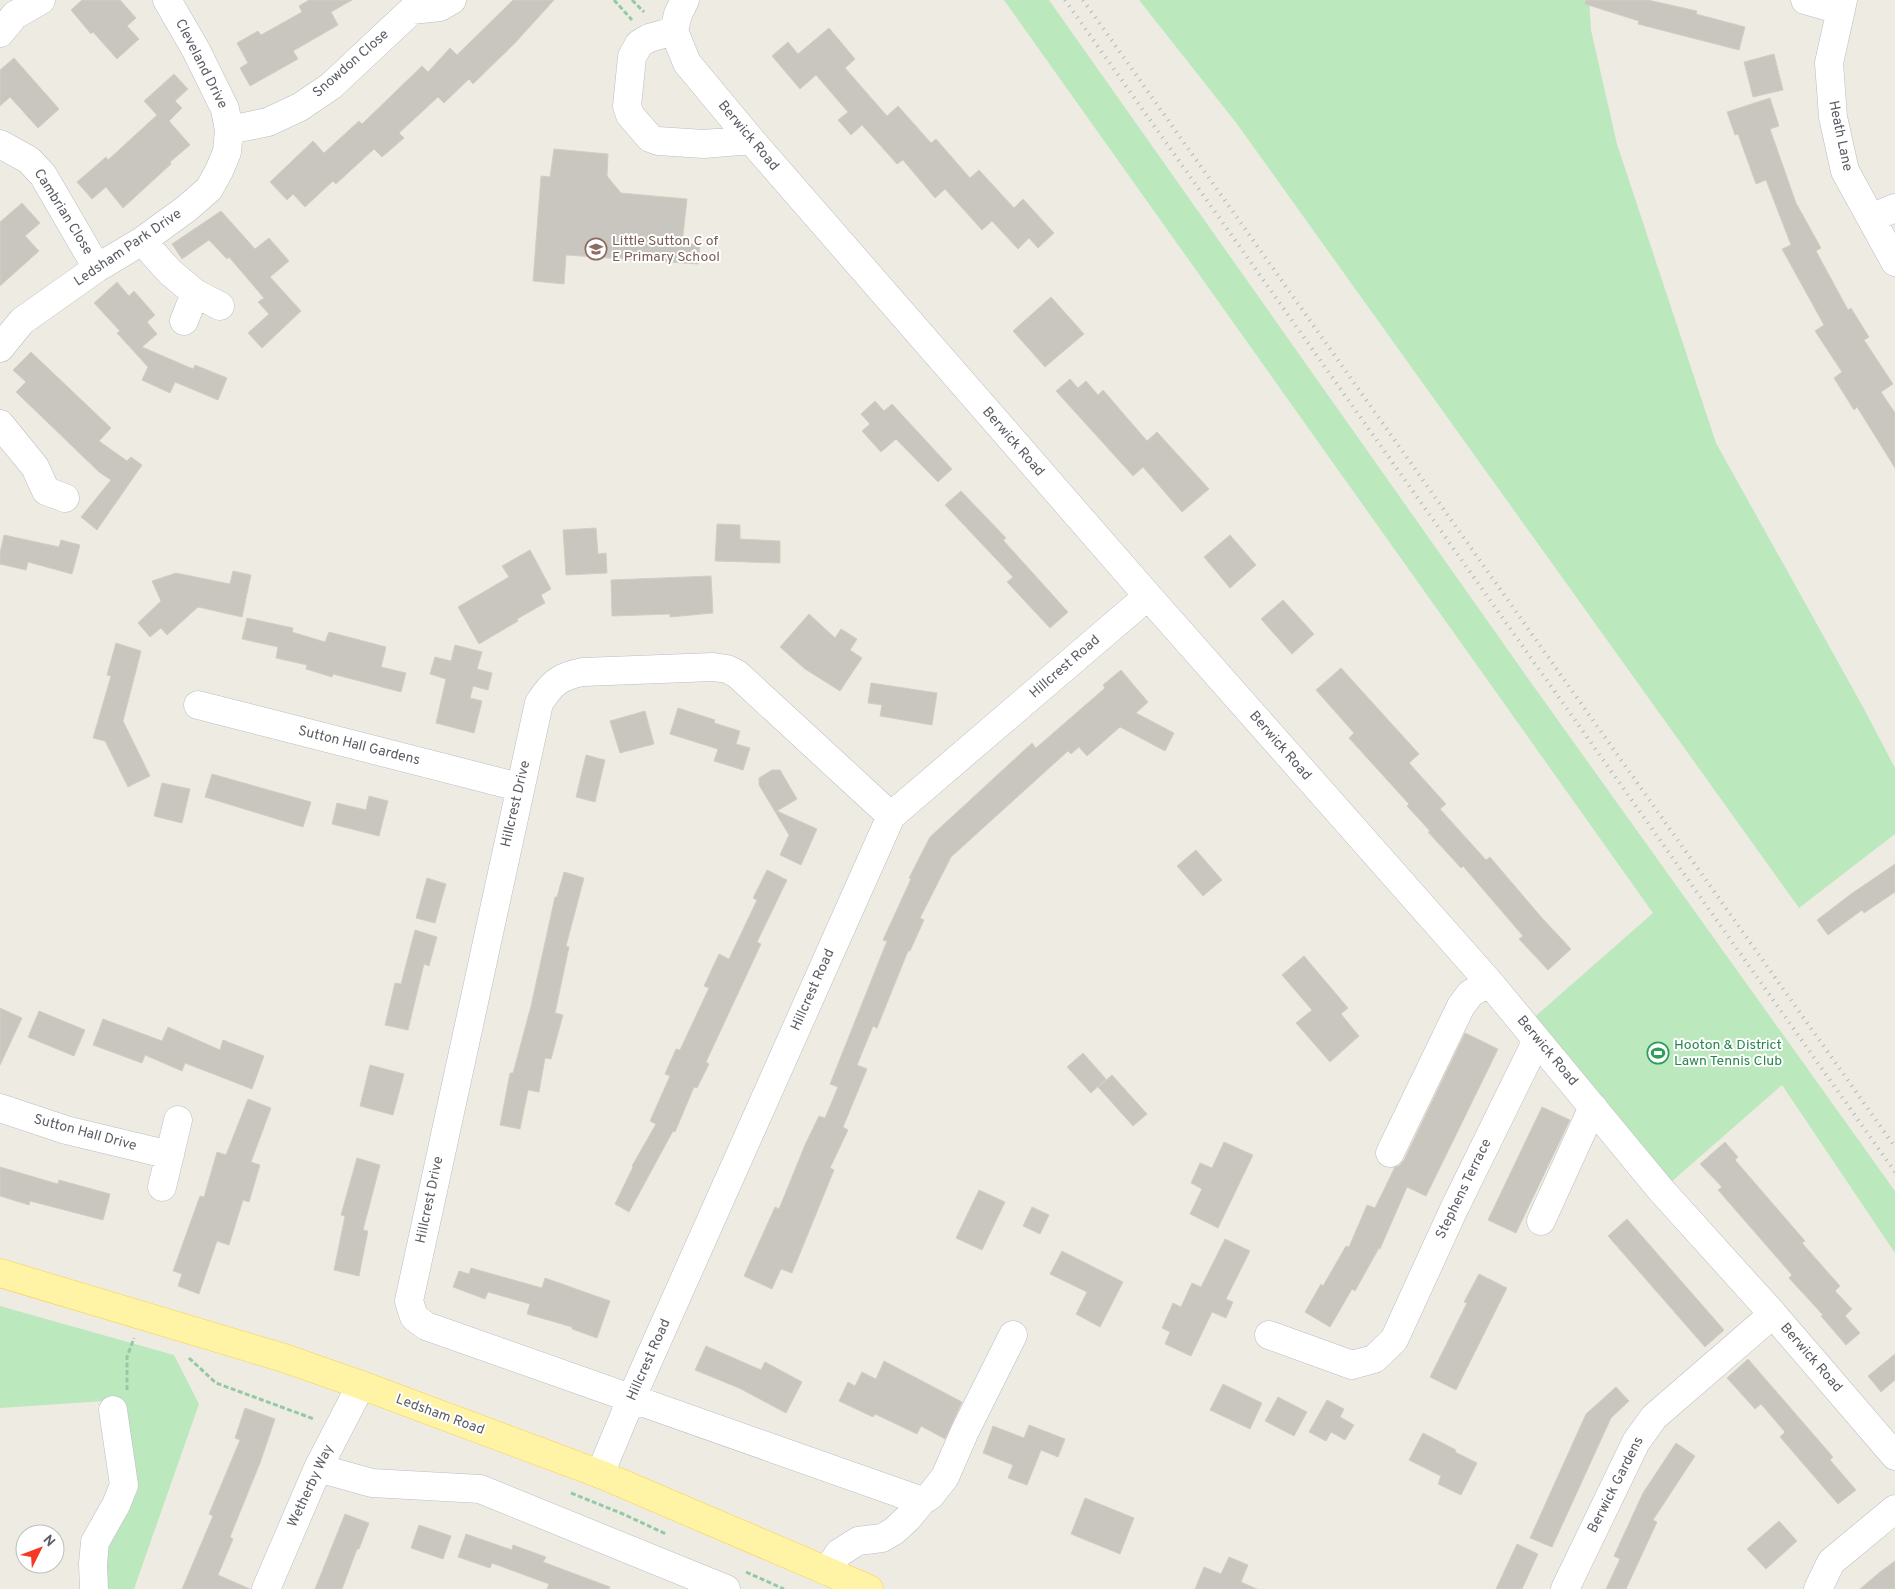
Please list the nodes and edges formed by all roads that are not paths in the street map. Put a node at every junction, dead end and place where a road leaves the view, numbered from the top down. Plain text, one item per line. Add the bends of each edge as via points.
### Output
1 (41, 0) edge
2 (167, 0) edge
3 (685, 0) edge
4 (1805, 0) edge
5 (446, 4) edge
6 (413, 5) edge
7 (1842, 5) edge
8 (5, 19) edge
9 (674, 31) junction
10 (229, 130) junction
11 (751, 140) junction
12 (0, 144) edge
13 (1883, 214) edge
14 (142, 241) junction
15 (1895, 262) edge
16 (97, 268) junction
17 (196, 293) junction
18 (220, 306) dead end
19 (184, 321) dead end
20 (0, 348) edge
21 (0, 424) edge
22 (48, 498) dead end
23 (1148, 596) junction
24 (198, 705) dead end
25 (519, 787) junction
26 (891, 816) junction
27 (1489, 982) junction
28 (1537, 1040) junction
29 (1593, 1107) junction
30 (0, 1108) edge
31 (178, 1120) dead end
32 (1390, 1153) dead end
33 (170, 1154) junction
34 (162, 1187) dead end
35 (1541, 1221) dead end
36 (0, 1273) edge
37 (1773, 1314) junction
38 (1013, 1335) dead end
39 (1269, 1335) dead end
40 (361, 1385) junction
41 (632, 1397) junction
42 (112, 1410) road end
43 (1895, 1456) edge
44 (318, 1468) junction
45 (600, 1474) junction
46 (922, 1501) junction
47 (1895, 1509) edge
48 (827, 1571) junction
49 (732, 1579) edge
50 (94, 1589) edge
51 (266, 1589) edge
52 (869, 1589) edge
53 (1565, 1589) edge
54 (1818, 1589) edge

1 - 8 street
2 - 10 street, Cleveland Drive via 217,90
3 - 9 street
4 - 7 street
5 - 6 street, Snowdon Close
6 - 10 street, Snowdon Close via 331,86 268,122
7 - 13 street, Heath Lane via 1829,63 1833,117 1845,171
9 - 11 street, Berwick Road via 687,63
9 - 11 street via 639,44 632,57 627,106 630,115 650,138 658,141 704,144
10 - 14 street, Ledsham Park Drive via 227,152 209,189
11 - 23 street, Berwick Road
12 - 16 street, Cambrian Close via 29,160 43,175
13 - 15 street, Heath Lane
14 - 16 street, Ledsham Park Drive
14 - 17 street via 170,272
16 - 20 street, Ledsham Park Drive via 22,321
17 - 18 street
17 - 19 street
21 - 22 street via 36,467
23 - 26 street, Hillcrest Road
23 - 27 street, Berwick Road
24 - 25 street, Sutton Hall Gardens
25 - 26 street, Hillcrest Drive via 539,703 556,680 583,672 727,668
25 - 41 street, Hillcrest Drive via 409,1301 414,1317 426,1326
26 - 41 street, Hillcrest Road
27 - 28 street, Berwick Road
27 - 32 street via 1470,994 1462,1006
28 - 29 street, Berwick Road
28 - 39 street, Stephens Terrace via 1394,1340 1374,1359 1352,1365
29 - 35 street
29 - 37 street, Berwick Road via 1661,1190
30 - 33 street, Sutton Hall Drive via 66,1130
31 - 33 street
33 - 34 street
36 - 40 main road, Ledsham Road via 284,1358
37 - 43 street, Berwick Road
37 - 53 street, Berwick Gardens via 1654,1417 1636,1442
38 - 46 street via 945,1477
40 - 44 street, Wetherby Way
40 - 45 main road, Ledsham Road
41 - 45 street, Hillcrest Road
41 - 46 street
42 - 50 street via 124,1484 95,1542
44 - 49 street via 372,1482 480,1489
44 - 51 street, Wetherby Way
45 - 48 main road, Ledsham Road
46 - 48 street via 908,1518 882,1538 858,1541 839,1553
47 - 54 street via 1831,1562
48 - 52 main road, Ledsham Road

